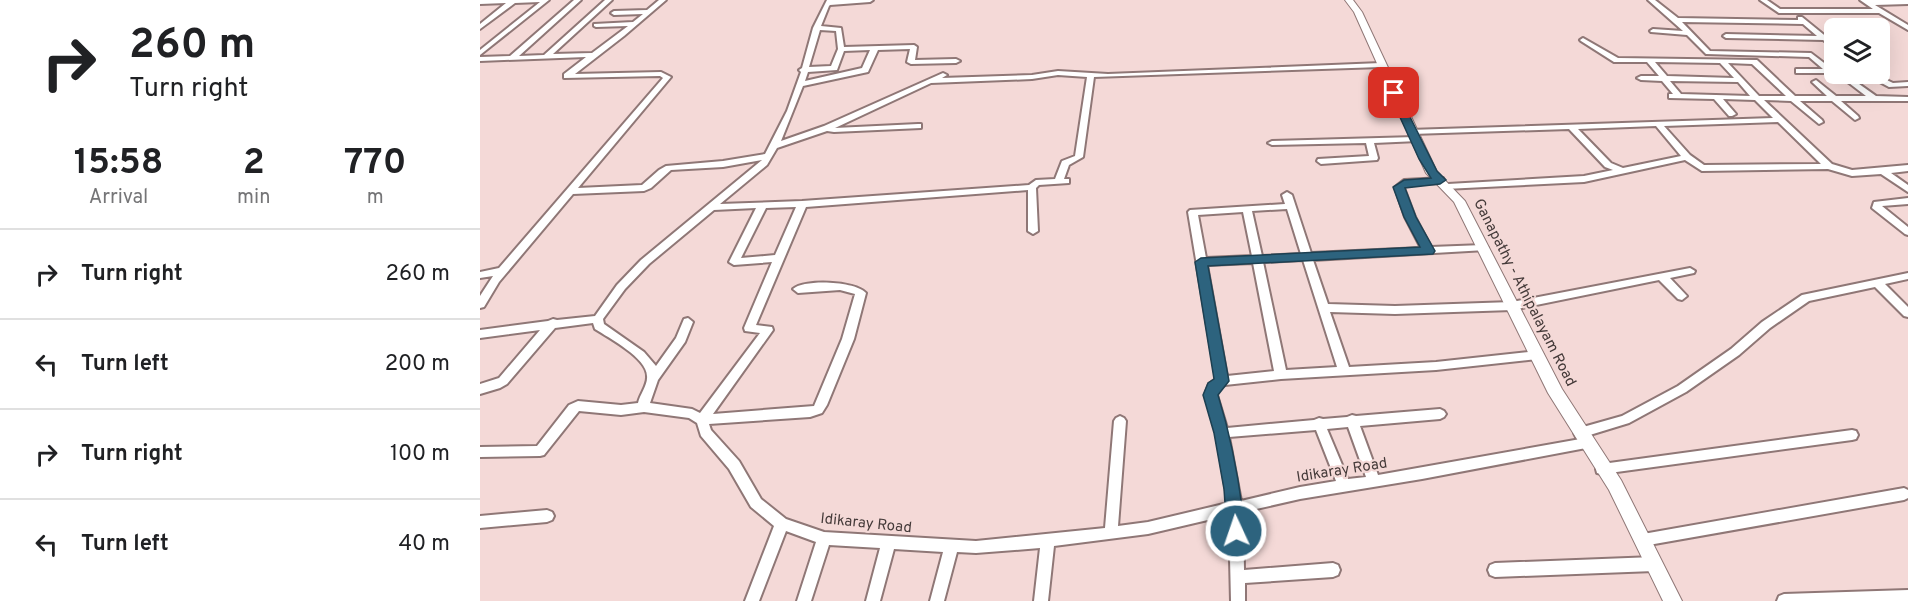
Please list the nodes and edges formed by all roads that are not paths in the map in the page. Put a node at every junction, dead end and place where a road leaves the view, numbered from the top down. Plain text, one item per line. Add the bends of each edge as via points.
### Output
1 (546, 0) edge
2 (578, 0) edge
3 (609, 0) edge
4 (663, 0) edge
5 (870, 0) edge
6 (1349, 0) edge
7 (1651, 0) edge
8 (1763, 0) edge
9 (501, 1) edge
10 (514, 1) edge
11 (1865, 1) edge
12 (480, 2) edge
13 (829, 2) edge
14 (1908, 2) edge
15 (1791, 11) junction
16 (1882, 11) junction
17 (649, 12) junction
18 (614, 13) dead end
19 (1676, 20) junction
20 (1711, 21) junction
21 (1804, 22) junction
22 (635, 24) junction
23 (596, 25) dead end
24 (480, 27) edge
25 (816, 28) junction
26 (1908, 28) edge
27 (1653, 31) dead end
28 (1688, 33) junction
29 (1726, 36) junction
30 (1824, 37) edge
31 (1824, 38) edge
32 (1583, 40) dead end
33 (875, 48) junction
34 (841, 49) junction
35 (480, 53) edge
36 (1744, 53) junction
37 (594, 55) junction
38 (546, 57) junction
39 (512, 58) junction
40 (480, 60) edge
41 (956, 61) dead end
42 (1650, 61) junction
43 (1722, 61) junction
44 (1381, 65) junction
45 (1824, 65) edge
46 (803, 70) junction
47 (1799, 71) dead end
48 (1824, 71) edge
49 (943, 75) dead end
50 (1091, 75) junction
51 (1641, 78) dead end
52 (1665, 78) junction
53 (1740, 80) junction
54 (930, 81) junction
55 (1816, 82) dead end
56 (1856, 84) edge
57 (1908, 84) edge
58 (799, 85) junction
59 (1892, 85) joint
60 (1716, 97) junction
61 (1757, 98) junction
62 (1795, 98) junction
63 (1833, 98) junction
64 (1908, 98) edge
65 (1874, 99) junction
66 (1732, 114) dead end
67 (1855, 118) dead end
68 (1780, 120) junction
69 (1819, 122) dead end
70 (1658, 124) junction
71 (918, 126) dead end
72 (1571, 127) junction
73 (827, 128) junction
74 (1413, 135) junction
75 (1369, 140) junction
76 (1272, 143) dead end
77 (772, 151) junction
78 (1687, 157) junction
79 (1321, 161) dead end
80 (1828, 166) junction
81 (1908, 168) edge
82 (1623, 171) junction
83 (1883, 171) junction
84 (1444, 184) junction
85 (1032, 187) junction
86 (1908, 189) edge
87 (571, 191) junction
88 (1287, 195) dead end
89 (1908, 201) edge
90 (802, 204) junction
91 (762, 206) junction
92 (1291, 206) junction
93 (714, 207) junction
94 (1247, 209) junction
95 (1033, 231) dead end
96 (1908, 232) edge
97 (1483, 248) junction
98 (1428, 251) junction
99 (1307, 257) junction
100 (779, 258) junction
101 (1257, 260) junction
102 (1201, 262) junction
103 (503, 271) junction
104 (1690, 272) dead end
105 (480, 275) edge
106 (1908, 276) edge
107 (1662, 277) junction
108 (1877, 283) junction
109 (798, 289) dead end
110 (1682, 296) dead end
111 (480, 304) edge
112 (1512, 306) junction
113 (1323, 308) junction
114 (1908, 313) edge
115 (598, 319) junction
116 (688, 322) dead end
117 (553, 323) junction
118 (480, 334) edge
119 (1537, 356) junction
120 (1344, 370) junction
121 (1281, 375) junction
122 (654, 377) junction
123 (1222, 381) junction
124 (480, 388) edge
125 (644, 407) junction
126 (1440, 414) dead end
127 (702, 420) junction
128 (1352, 420) junction
129 (1120, 421) dead end
130 (1319, 423) junction
131 (1222, 433) junction
132 (1852, 435) dead end
133 (1583, 438) junction
134 (480, 452) edge
135 (1602, 469) junction
136 (1374, 481) junction
137 (1344, 486) junction
138 (1904, 494) dead end
139 (1236, 508) junction
140 (547, 516) dead end
141 (480, 522) edge
142 (782, 524) junction
143 (1111, 534) junction
144 (825, 538) junction
145 (1643, 540) junction
146 (1048, 541) junction
147 (888, 543) junction
148 (952, 546) junction
149 (1654, 564) junction
150 (1333, 570) dead end
151 (1495, 570) dead end
152 (1237, 578) junction
153 (1908, 597) edge
154 (752, 601) edge
155 (804, 601) edge
156 (873, 601) edge
157 (937, 601) edge
158 (1041, 601) edge
159 (1238, 601) edge
160 (1672, 601) edge
161 (1784, 601) edge

1 - 10 street
1 - 35 street
2 - 39 street
3 - 38 street
4 - 17 street
5 - 13 street
6 - 44 main road, Ganapathy - Athipalayam Road via 1359,12
7 - 19 street
8 - 15 street via 1779,11
9 - 10 street
9 - 12 street
10 - 24 street
11 - 14 street
11 - 16 street
13 - 25 street
15 - 16 street
15 - 21 street
16 - 26 street
17 - 18 street
17 - 22 street
19 - 20 street
19 - 28 street
20 - 21 street
20 - 29 street
21 - 30 street
22 - 23 street
22 - 37 street
25 - 34 street via 839,29
25 - 46 street
27 - 28 street
28 - 36 street via 1708,52
29 - 31 street
29 - 36 street
32 - 42 street via 1617,60
33 - 34 street
33 - 41 street via 914,47 911,62
33 - 58 street via 865,70
34 - 46 street via 834,68
36 - 45 street via 1811,55
37 - 38 street
37 - 87 street via 567,76 667,77
38 - 39 street
39 - 40 street
42 - 43 street
42 - 52 street
43 - 53 street
43 - 62 street via 1754,62
44 - 50 street
44 - 74 main road, Ganapathy - Athipalayam Road
46 - 58 street
47 - 48 street
49 - 54 street
50 - 54 street via 1058,73
50 - 85 street via 1080,157 1066,162 1062,182 1036,183
51 - 52 street
52 - 53 street
52 - 60 street via 1676,96
53 - 61 street
54 - 73 street
55 - 63 street
56 - 65 street
57 - 59 street
58 - 77 street
59 - 64 street
60 - 61 street
60 - 66 street
61 - 62 street
61 - 68 street
62 - 63 street
62 - 69 street
63 - 65 street
63 - 67 street
64 - 65 street
68 - 70 street
68 - 80 street
70 - 72 street
70 - 78 street
71 - 73 street
72 - 74 street
72 - 82 street via 1608,165
73 - 77 street
74 - 75 street
74 - 84 main road, Ganapathy - Athipalayam Road via 1432,173
75 - 76 street
75 - 79 street via 1374,158
77 - 87 street via 723,164 669,168 644,188
77 - 93 street via 764,163
78 - 80 street via 1708,169
78 - 82 street
80 - 83 street via 1852,173
81 - 83 street
82 - 84 street via 1584,179
83 - 86 street
84 - 97 main road, Ganapathy - Athipalayam Road via 1459,201
84 - 98 street via 1404,183 1399,187
85 - 90 street
85 - 95 street
87 - 103 street
88 - 92 street
89 - 96 street via 1877,204 1877,208
90 - 91 street
90 - 100 street
91 - 93 street
91 - 100 street via 734,262
92 - 94 street
92 - 99 street
93 - 115 street via 645,262
94 - 101 street
94 - 102 street via 1193,212
97 - 98 street
97 - 112 main road, Ganapathy - Athipalayam Road
98 - 99 street
99 - 101 street
99 - 113 street
100 - 127 street via 750,328 768,330
101 - 102 street
101 - 121 street
102 - 123 street
103 - 105 street
103 - 111 street
104 - 107 street
106 - 108 street, Idikaray Road
107 - 110 street
107 - 112 street
108 - 114 street
108 - 133 street, Idikaray Road via 1806,298 1682,389
109 - 127 street via 845,287 861,293 848,339 818,410
112 - 113 street
112 - 119 main road, Ganapathy - Athipalayam Road
113 - 120 street
115 - 117 street
115 - 122 street via 599,326 649,362
116 - 122 street
117 - 118 street
117 - 124 street via 503,381
119 - 120 street
119 - 133 main road, Ganapathy - Athipalayam Road
120 - 121 street
121 - 123 street
122 - 125 street
123 - 131 street via 1211,395
125 - 127 street via 692,414
125 - 134 street via 621,410 578,406 540,452
126 - 128 street
127 - 142 street, Idikaray Road via 705,432 734,465 756,503
128 - 130 street
128 - 136 street
129 - 143 street
130 - 131 street
130 - 137 street
131 - 139 street
132 - 135 street
133 - 135 main road, Ganapathy - Athipalayam Road
133 - 136 street, Idikaray Road
135 - 145 main road, Ganapathy - Athipalayam Road via 1615,485
136 - 137 street, Idikaray Road
137 - 139 street, Idikaray Road
138 - 145 street
139 - 143 street, Idikaray Road
139 - 152 street
140 - 141 street
142 - 144 street, Idikaray Road
142 - 154 street
143 - 146 street, Idikaray Road
144 - 147 street, Idikaray Road
144 - 155 street
145 - 149 main road, Ganapathy - Athipalayam Road
146 - 148 street, Idikaray Road
146 - 158 street
147 - 148 street, Idikaray Road
147 - 156 street
148 - 157 street
149 - 151 street
149 - 160 main road, Ganapathy - Athipalayam Road
150 - 152 street
152 - 159 street
153 - 161 street

